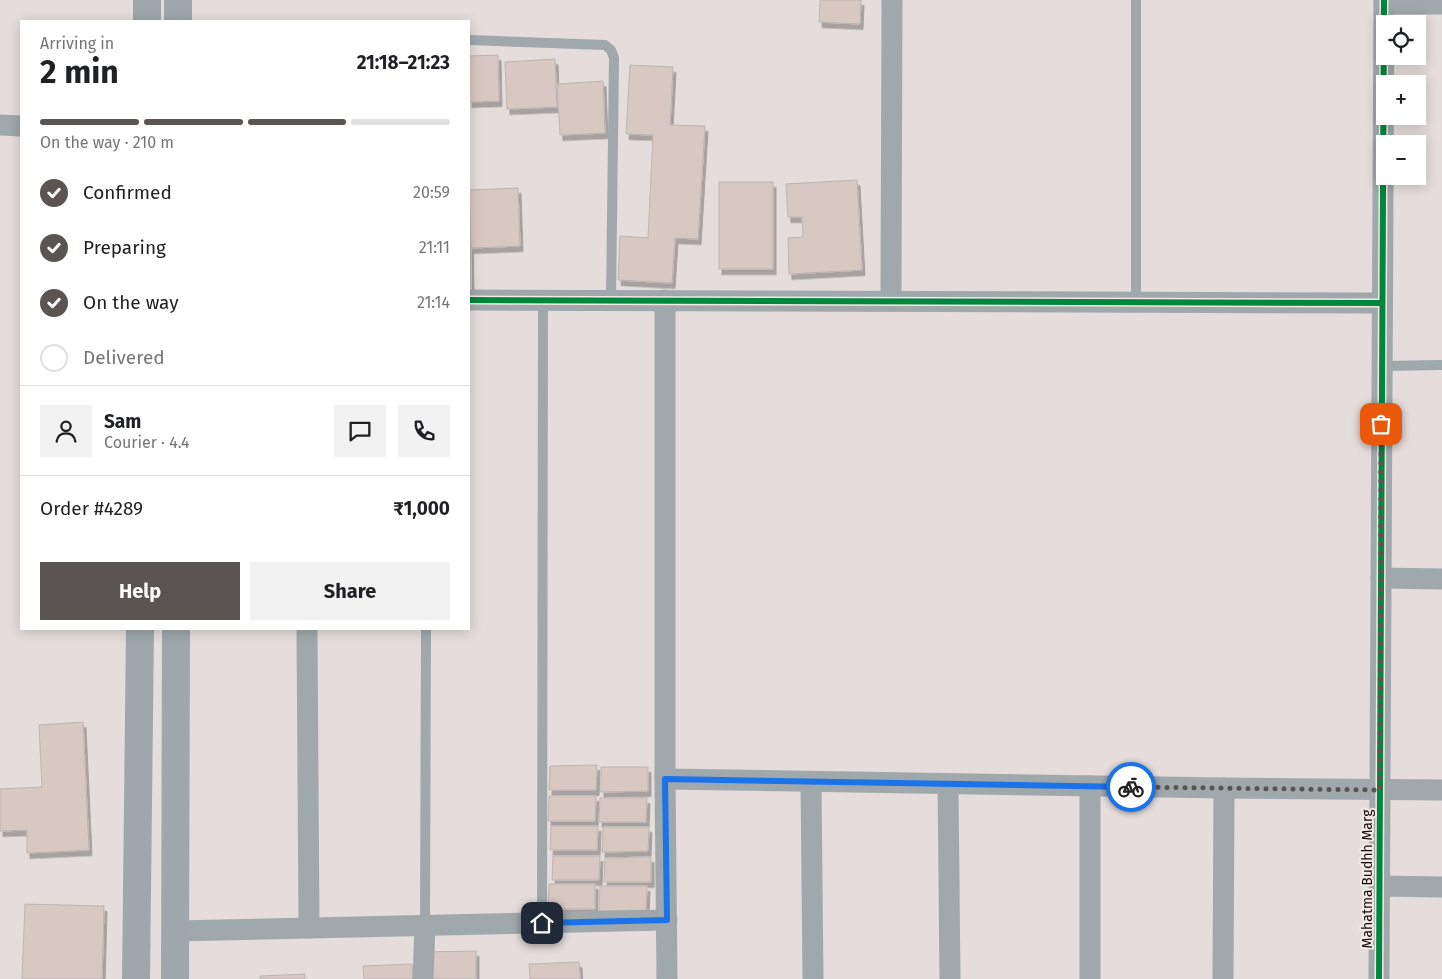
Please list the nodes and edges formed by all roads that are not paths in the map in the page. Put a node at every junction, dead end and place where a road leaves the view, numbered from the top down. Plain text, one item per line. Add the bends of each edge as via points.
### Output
1 (147, 0) edge
2 (178, 0) edge
3 (892, 0) edge
4 (1136, 0) edge
5 (1384, 2) edge
6 (1442, 4) edge
7 (147, 20) edge
8 (178, 20) edge
9 (470, 40) edge
10 (0, 126) edge
11 (20, 126) edge
12 (470, 300) edge
13 (542, 300) junction
14 (611, 300) junction
15 (665, 300) junction
16 (891, 301) junction
17 (1136, 302) junction
18 (1382, 303) junction
19 (1382, 366) junction
20 (1442, 366) edge
21 (1381, 578) junction
22 (1442, 579) edge
23 (140, 630) edge
24 (176, 630) edge
25 (307, 630) edge
26 (426, 630) edge
27 (665, 779) junction
28 (811, 782) junction
29 (948, 784) junction
30 (1090, 786) junction
31 (1224, 788) junction
32 (1380, 790) junction
33 (1442, 790) edge
34 (1379, 886) junction
35 (1442, 887) edge
36 (667, 920) junction
37 (542, 923) junction
38 (425, 926) junction
39 (309, 928) junction
40 (175, 931) junction
41 (136, 979) edge
42 (175, 979) edge
43 (423, 979) edge
44 (667, 979) edge
45 (813, 979) edge
46 (950, 979) edge
47 (1090, 979) edge
48 (1223, 979) edge
49 (1379, 979) edge

1 - 7 street
2 - 8 street
3 - 16 street
4 - 17 lane
5 - 6 street
5 - 18 street, Mahatma Budhh Marg
9 - 14 lane via 605,45 611,50 614,58
10 - 11 street
12 - 13 street
13 - 14 street
13 - 37 lane
14 - 15 street
15 - 16 street
15 - 27 street
16 - 17 street
17 - 18 street
18 - 19 street, Mahatma Budhh Marg
19 - 20 lane
19 - 21 street, Mahatma Budhh Marg
21 - 22 street
21 - 32 street, Mahatma Budhh Marg
23 - 41 street
24 - 40 street
25 - 39 street
26 - 38 lane
27 - 28 street
27 - 36 street
28 - 29 street
28 - 45 street
29 - 30 street
29 - 46 street
30 - 31 street
30 - 47 street
31 - 32 street
31 - 48 street
32 - 33 street
32 - 34 street, Mahatma Budhh Marg
34 - 35 street
34 - 49 street, Mahatma Budhh Marg
36 - 37 street
36 - 44 street
37 - 38 street
38 - 39 street
38 - 43 street
39 - 40 street
40 - 42 street

